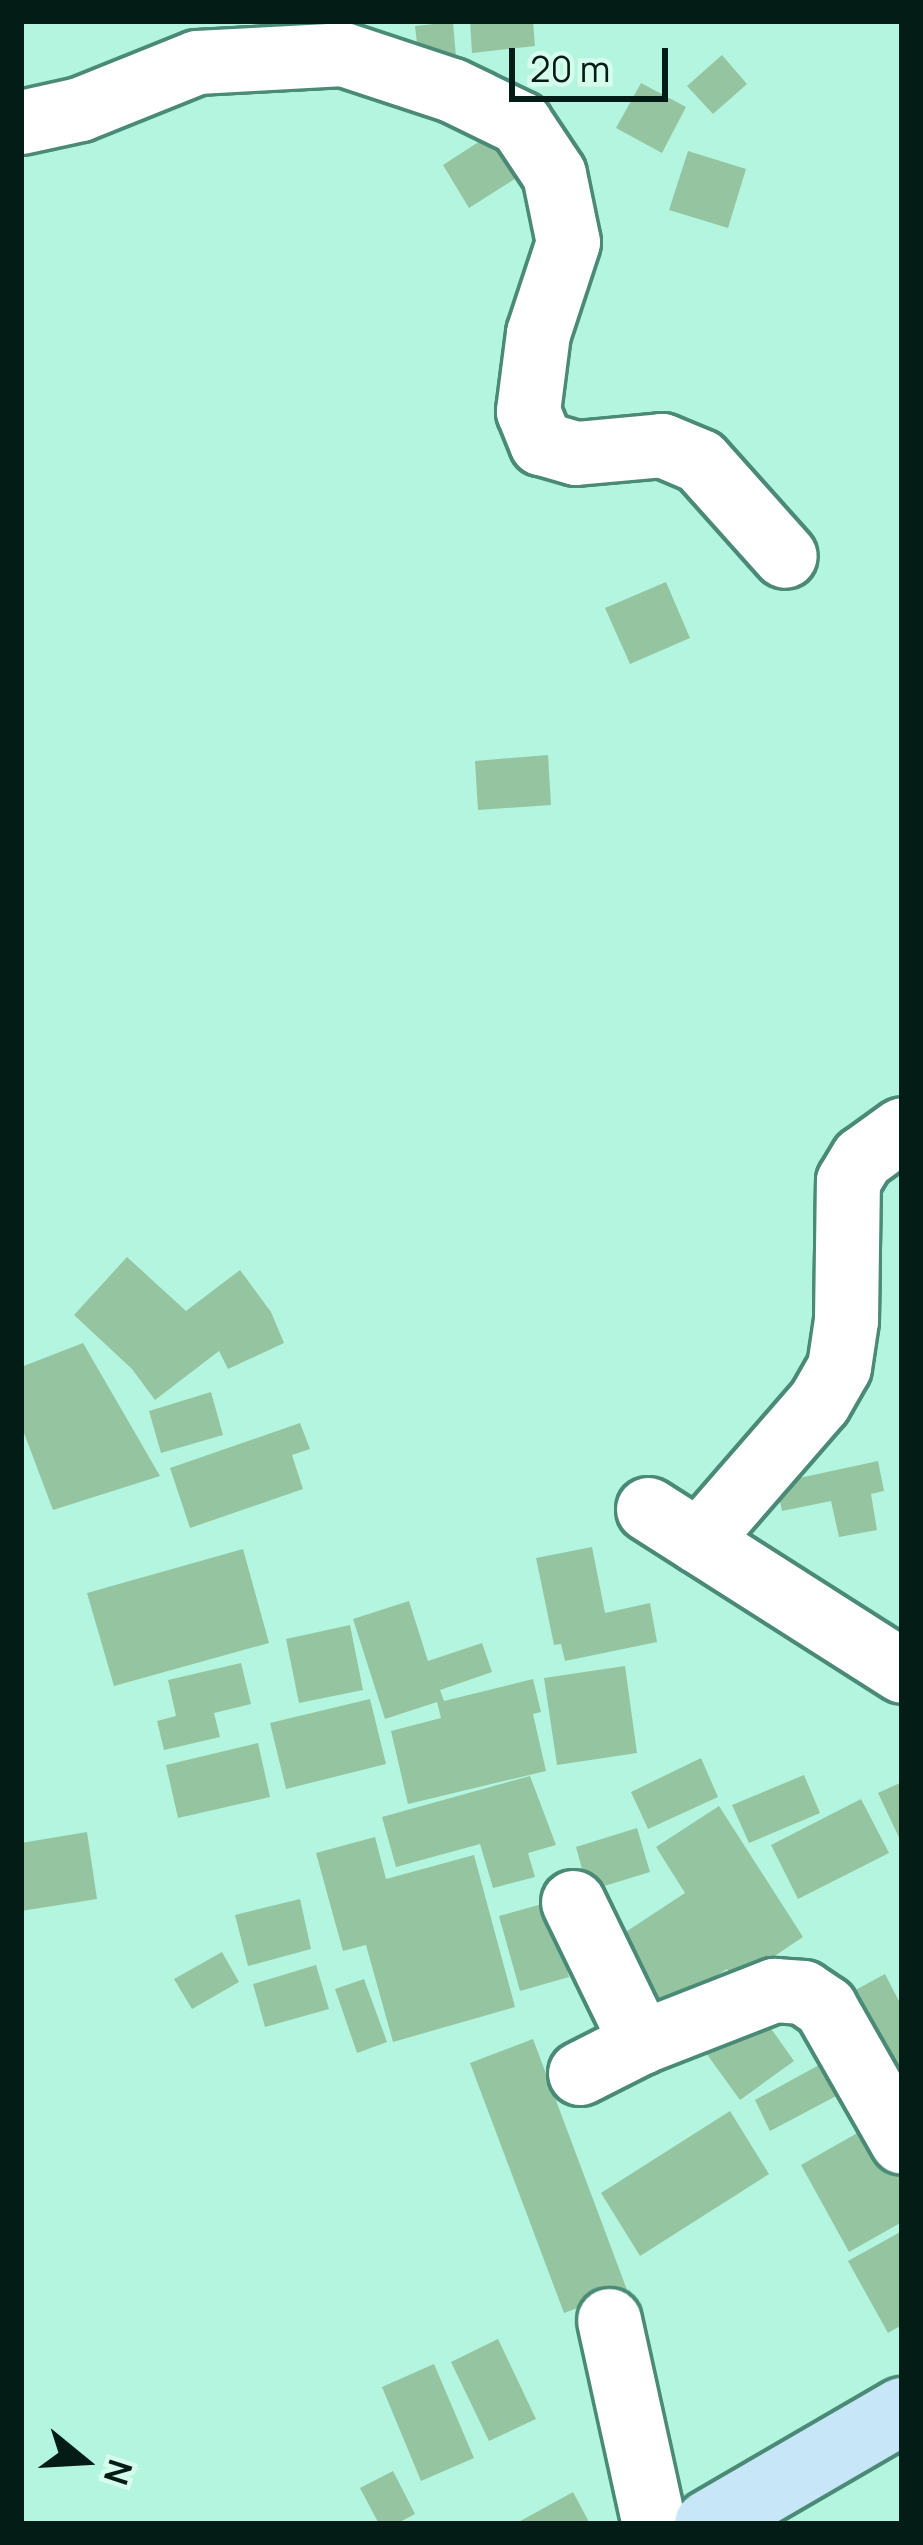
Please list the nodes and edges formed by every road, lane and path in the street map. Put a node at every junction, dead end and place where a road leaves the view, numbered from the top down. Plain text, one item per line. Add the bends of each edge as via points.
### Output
1 (21, 122) edge
2 (784, 556) dead end
3 (902, 1129) edge
4 (902, 1671) edge
5 (573, 1902) dead end
6 (641, 2042) junction
7 (580, 2073) dead end
8 (902, 2142) edge
9 (609, 2320) dead end
10 (902, 2411) edge
11 (655, 2524) edge
12 (708, 2524) edge

1 - 2 street via 80,109 197,62 343,54 452,90 520,123 554,174 568,242 538,333 528,411 541,443 576,452 662,445 700,461
3 - 4 street via 862,1158 848,1181 846,1320 838,1367 819,1402 673,1525
5 - 6 street
6 - 7 street
6 - 8 street via 774,1990 802,1992 825,2007
9 - 11 street
10 - 12 main road

